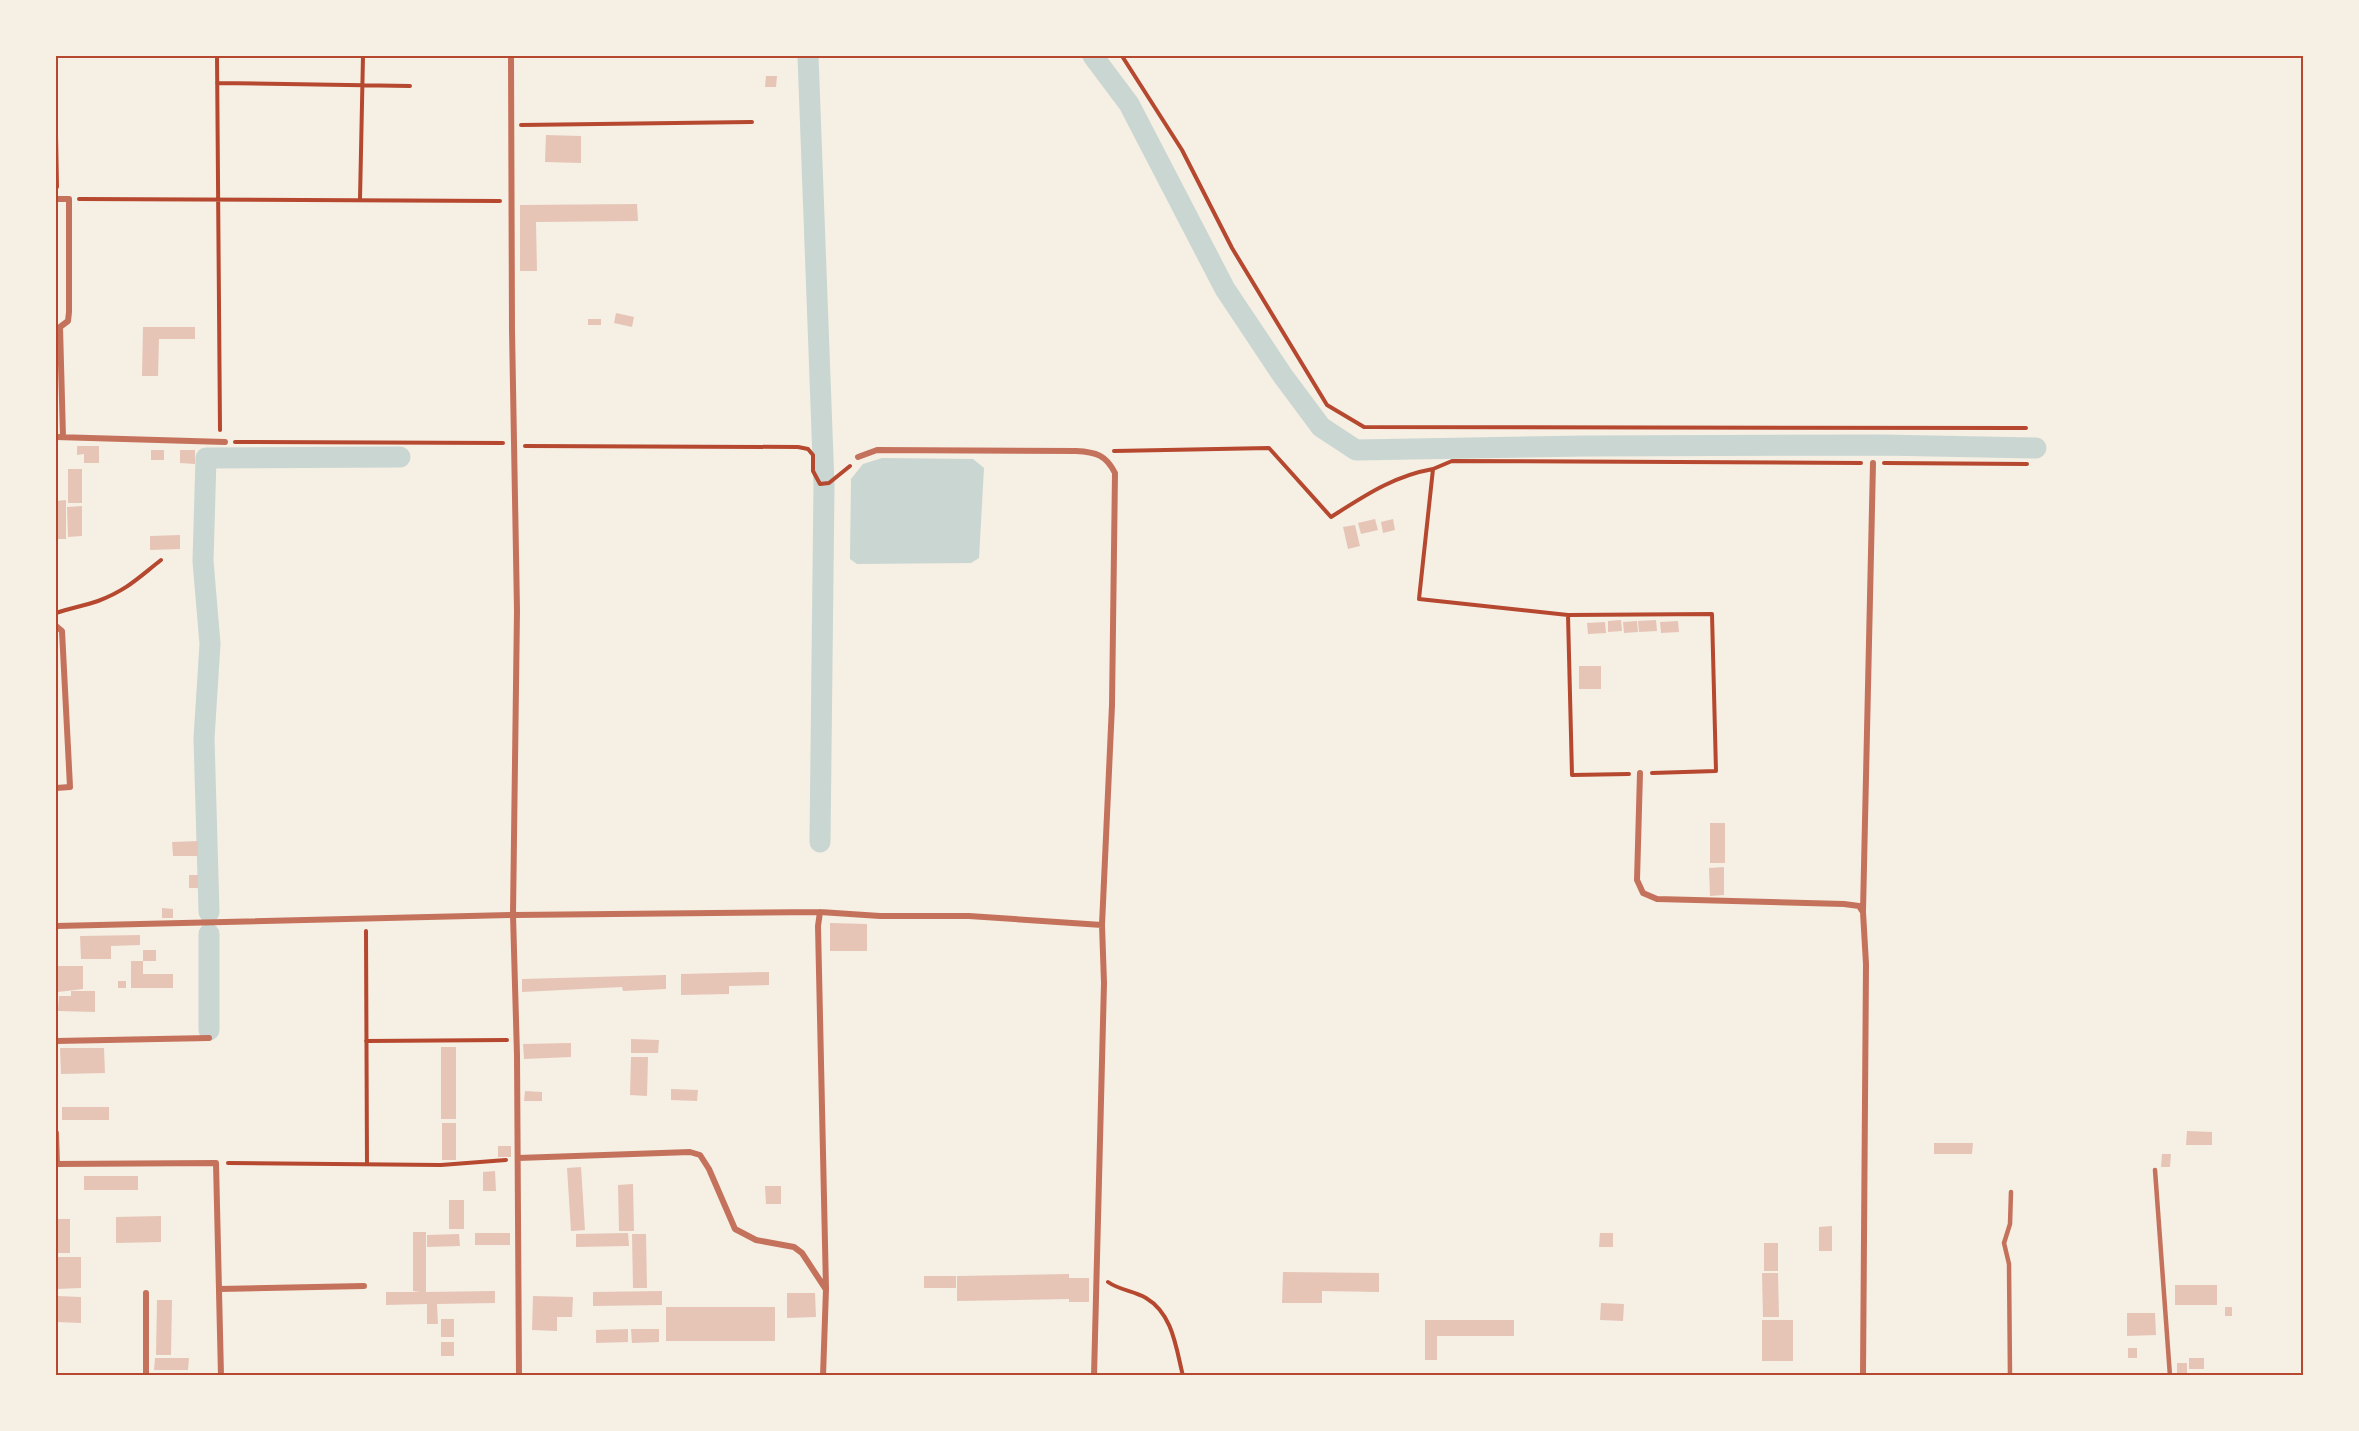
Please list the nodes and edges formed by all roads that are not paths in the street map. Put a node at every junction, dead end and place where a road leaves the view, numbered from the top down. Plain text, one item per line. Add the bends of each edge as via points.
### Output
1 (511, 56) edge
2 (56, 200) edge
3 (59, 437) edge
4 (222, 442) road end
5 (858, 457) road end
6 (1873, 463) road end
7 (56, 626) edge
8 (1640, 773) road end
9 (56, 788) edge
10 (820, 912) junction
11 (1863, 912) junction
12 (513, 915) junction
13 (1102, 925) junction
14 (56, 926) edge
15 (209, 1038) dead end
16 (56, 1041) edge
17 (56, 1133) edge
18 (518, 1158) junction
19 (56, 1164) edge
20 (2156, 1170) dead end
21 (2011, 1192) dead end
22 (364, 1286) dead end
23 (219, 1289) junction
24 (826, 1289) junction
25 (146, 1293) dead end
26 (146, 1376) edge
27 (221, 1376) edge
28 (519, 1376) edge
29 (823, 1376) edge
30 (1094, 1376) edge
31 (1863, 1376) edge
32 (2010, 1376) edge
33 (2170, 1376) edge

1 - 12 street via 517,610
2 - 3 street via 69,200 69,312 68,321 60,327
3 - 4 street
5 - 13 street via 877,450 1096,452 1113,468 1116,488 1108,826
6 - 11 street
7 - 9 street via 62,631 70,787
8 - 11 street via 1637,880 1643,893 1657,899 1844,904 1859,906
10 - 12 street
10 - 13 street
10 - 24 street
11 - 31 street
12 - 14 street
12 - 18 street
13 - 30 street via 1104,983
15 - 16 street
17 - 19 street
18 - 24 street via 690,1152 700,1155 735,1229 756,1240 794,1247
18 - 28 street
19 - 23 street via 216,1163
20 - 33 lane
21 - 32 lane via 2010,1224 2004,1243 2009,1264
22 - 23 street
23 - 27 street
24 - 29 street
25 - 26 street

